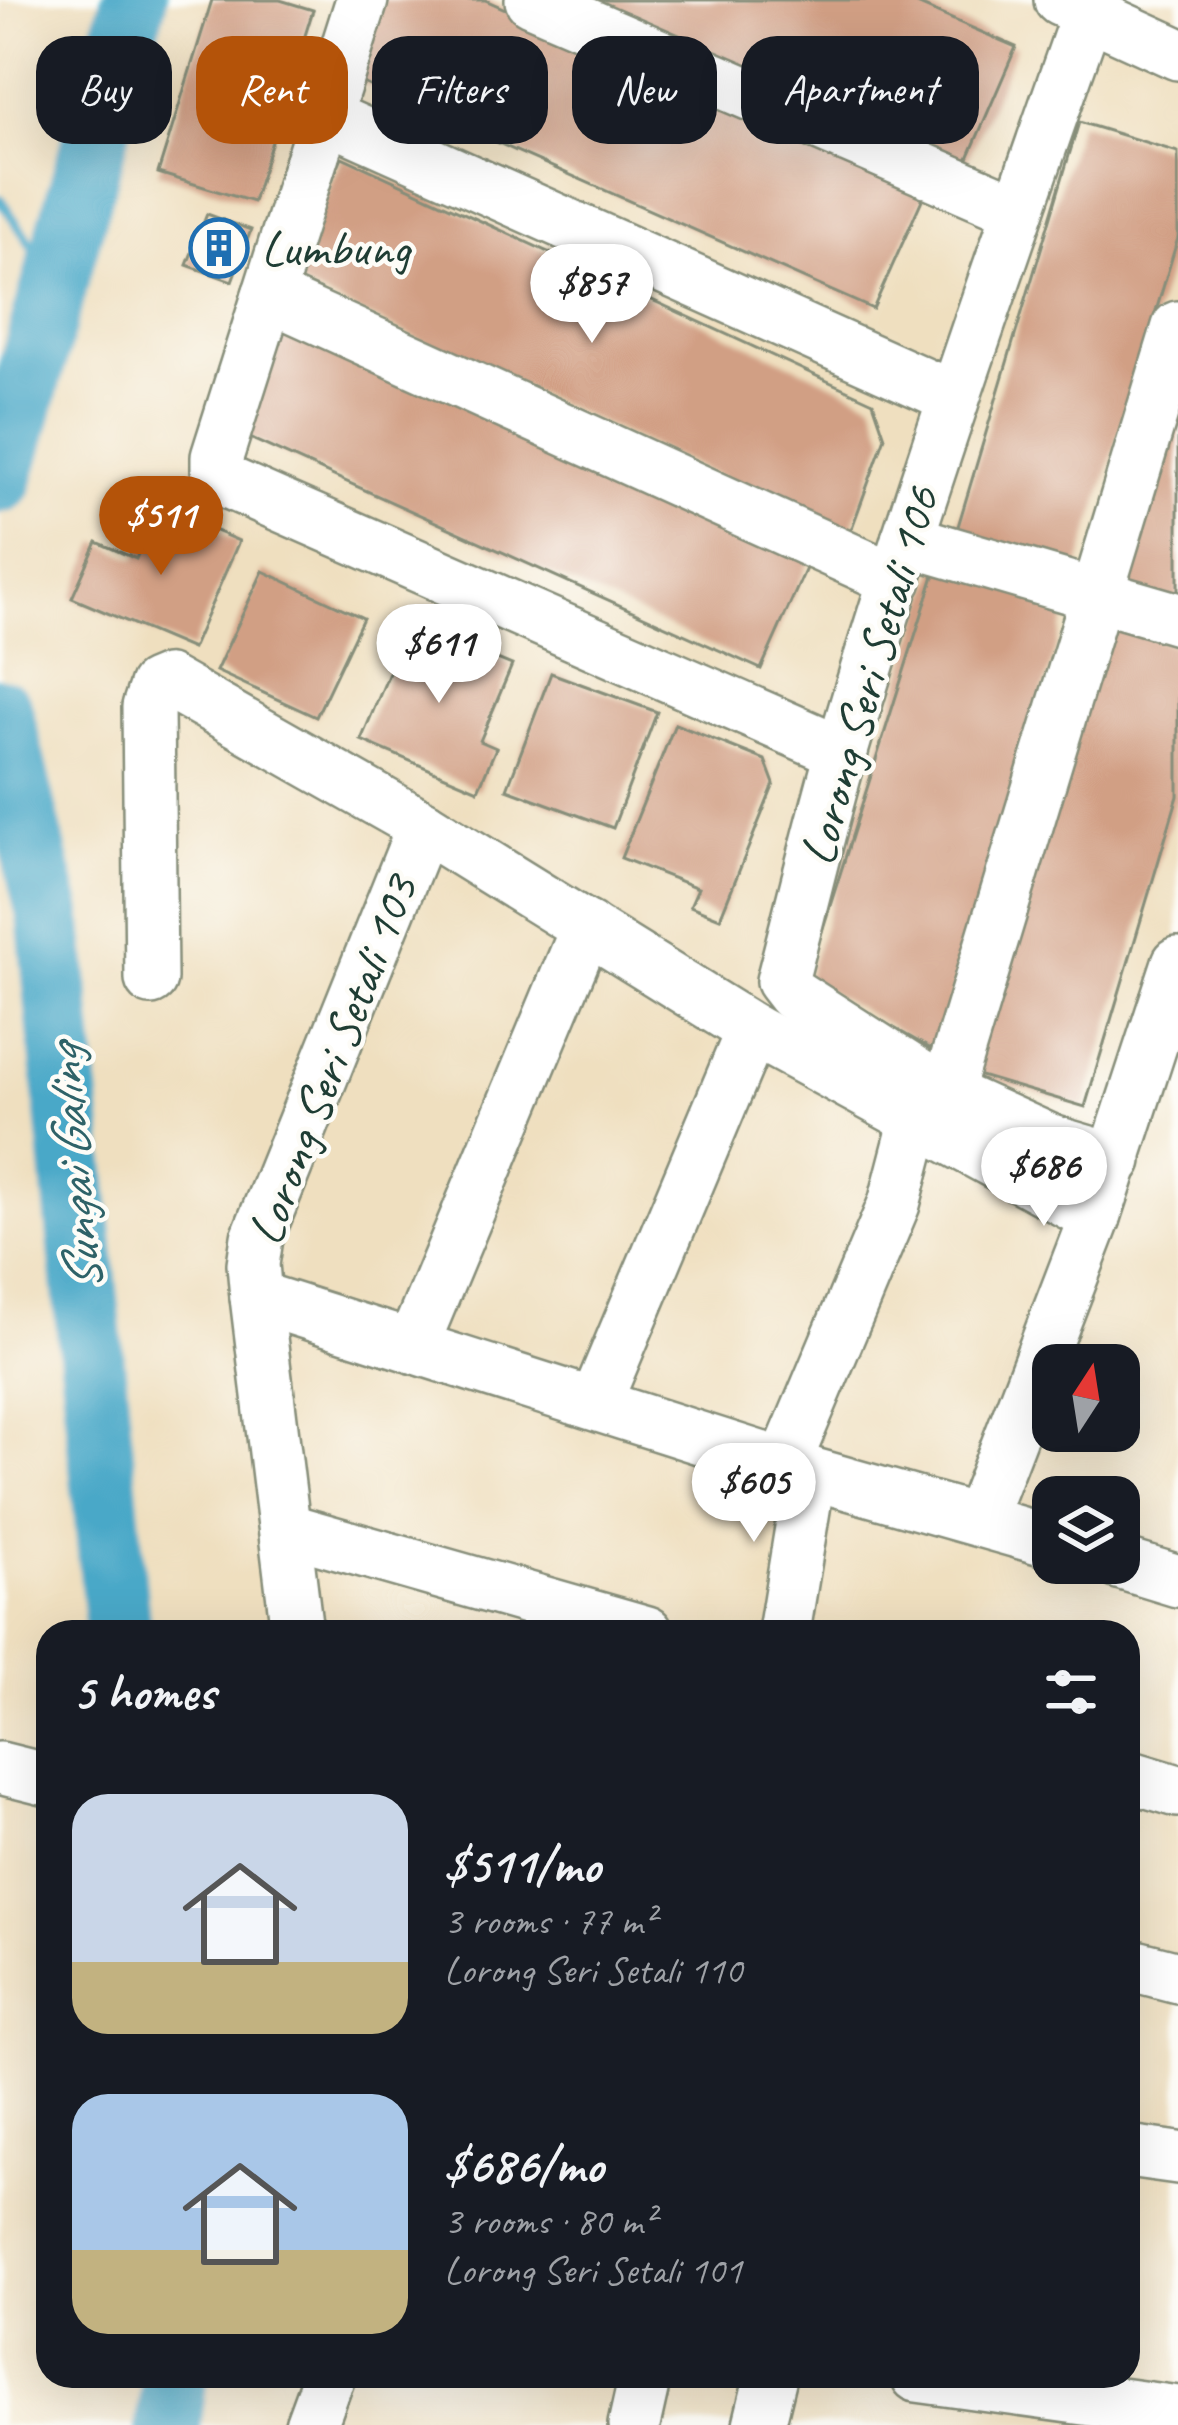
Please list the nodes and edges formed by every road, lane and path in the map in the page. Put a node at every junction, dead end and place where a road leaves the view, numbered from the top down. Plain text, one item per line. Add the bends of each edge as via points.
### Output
1 (362, 0) edge
2 (531, 0) edge
3 (1074, 6) edge
4 (1160, 30) edge
5 (348, 44) edge
6 (348, 126) edge
7 (316, 144) edge
8 (1018, 210) junction
9 (268, 296) junction
10 (1178, 327) edge
11 (953, 397) junction
12 (902, 560) junction
13 (1095, 595) junction
14 (1178, 619) edge
15 (842, 752) junction
16 (423, 826) junction
17 (587, 927) junction
18 (1178, 963) edge
19 (151, 979) dead end
20 (752, 1030) junction
21 (931, 1106) junction
22 (1116, 1160) junction
23 (1095, 1217) junction
24 (256, 1297) junction
25 (412, 1348) junction
26 (595, 1403) junction
27 (797, 1468) junction
28 (980, 1520) junction
29 (286, 1529) junction
30 (1032, 1536) edge
31 (1140, 1569) edge
32 (1178, 1581) edge
33 (296, 1620) edge
34 (605, 1620) edge
35 (785, 1620) edge
36 (1140, 1780) edge
37 (1178, 1791) edge
38 (1140, 1967) edge
39 (1178, 1977) edge
40 (1140, 2153) edge
41 (1178, 2158) edge
42 (642, 2388) edge
43 (768, 2388) edge
44 (951, 2388) edge
45 (1006, 2407) edge
46 (1178, 2413) edge
47 (634, 2425) edge
48 (759, 2425) edge

1 - 5 street
2 - 8 street
3 - 4 street
3 - 8 street, Lorong Seri Setali 106
6 - 11 street
7 - 9 street
8 - 11 street, Lorong Seri Setali 106
9 - 12 street
9 - 15 street via 217,457 227,482
10 - 13 street
11 - 12 street, Lorong Seri Setali 106
12 - 13 street
12 - 15 street, Lorong Seri Setali 106
13 - 14 street
13 - 21 street
15 - 21 street, Lorong Seri Setali 106 via 782,981
16 - 17 street
16 - 19 street via 167,680 155,686 148,707
16 - 24 street, Lorong Seri Setali 103 via 264,1211 253,1264
17 - 20 street
17 - 25 street
18 - 22 street
20 - 21 street
20 - 26 street
21 - 22 street, Lorong Seri Setali 106
21 - 23 street
21 - 27 street
22 - 23 street
23 - 28 street
24 - 25 street
24 - 29 street, Lorong Seri Setali 103
25 - 26 street
26 - 27 street
27 - 28 street
27 - 35 street
28 - 30 street
29 - 33 street, Lorong Seri Setali 103
29 - 34 street
31 - 32 street
36 - 37 street
38 - 39 street
40 - 41 street
42 - 47 street
43 - 48 street
44 - 45 street
45 - 46 street

